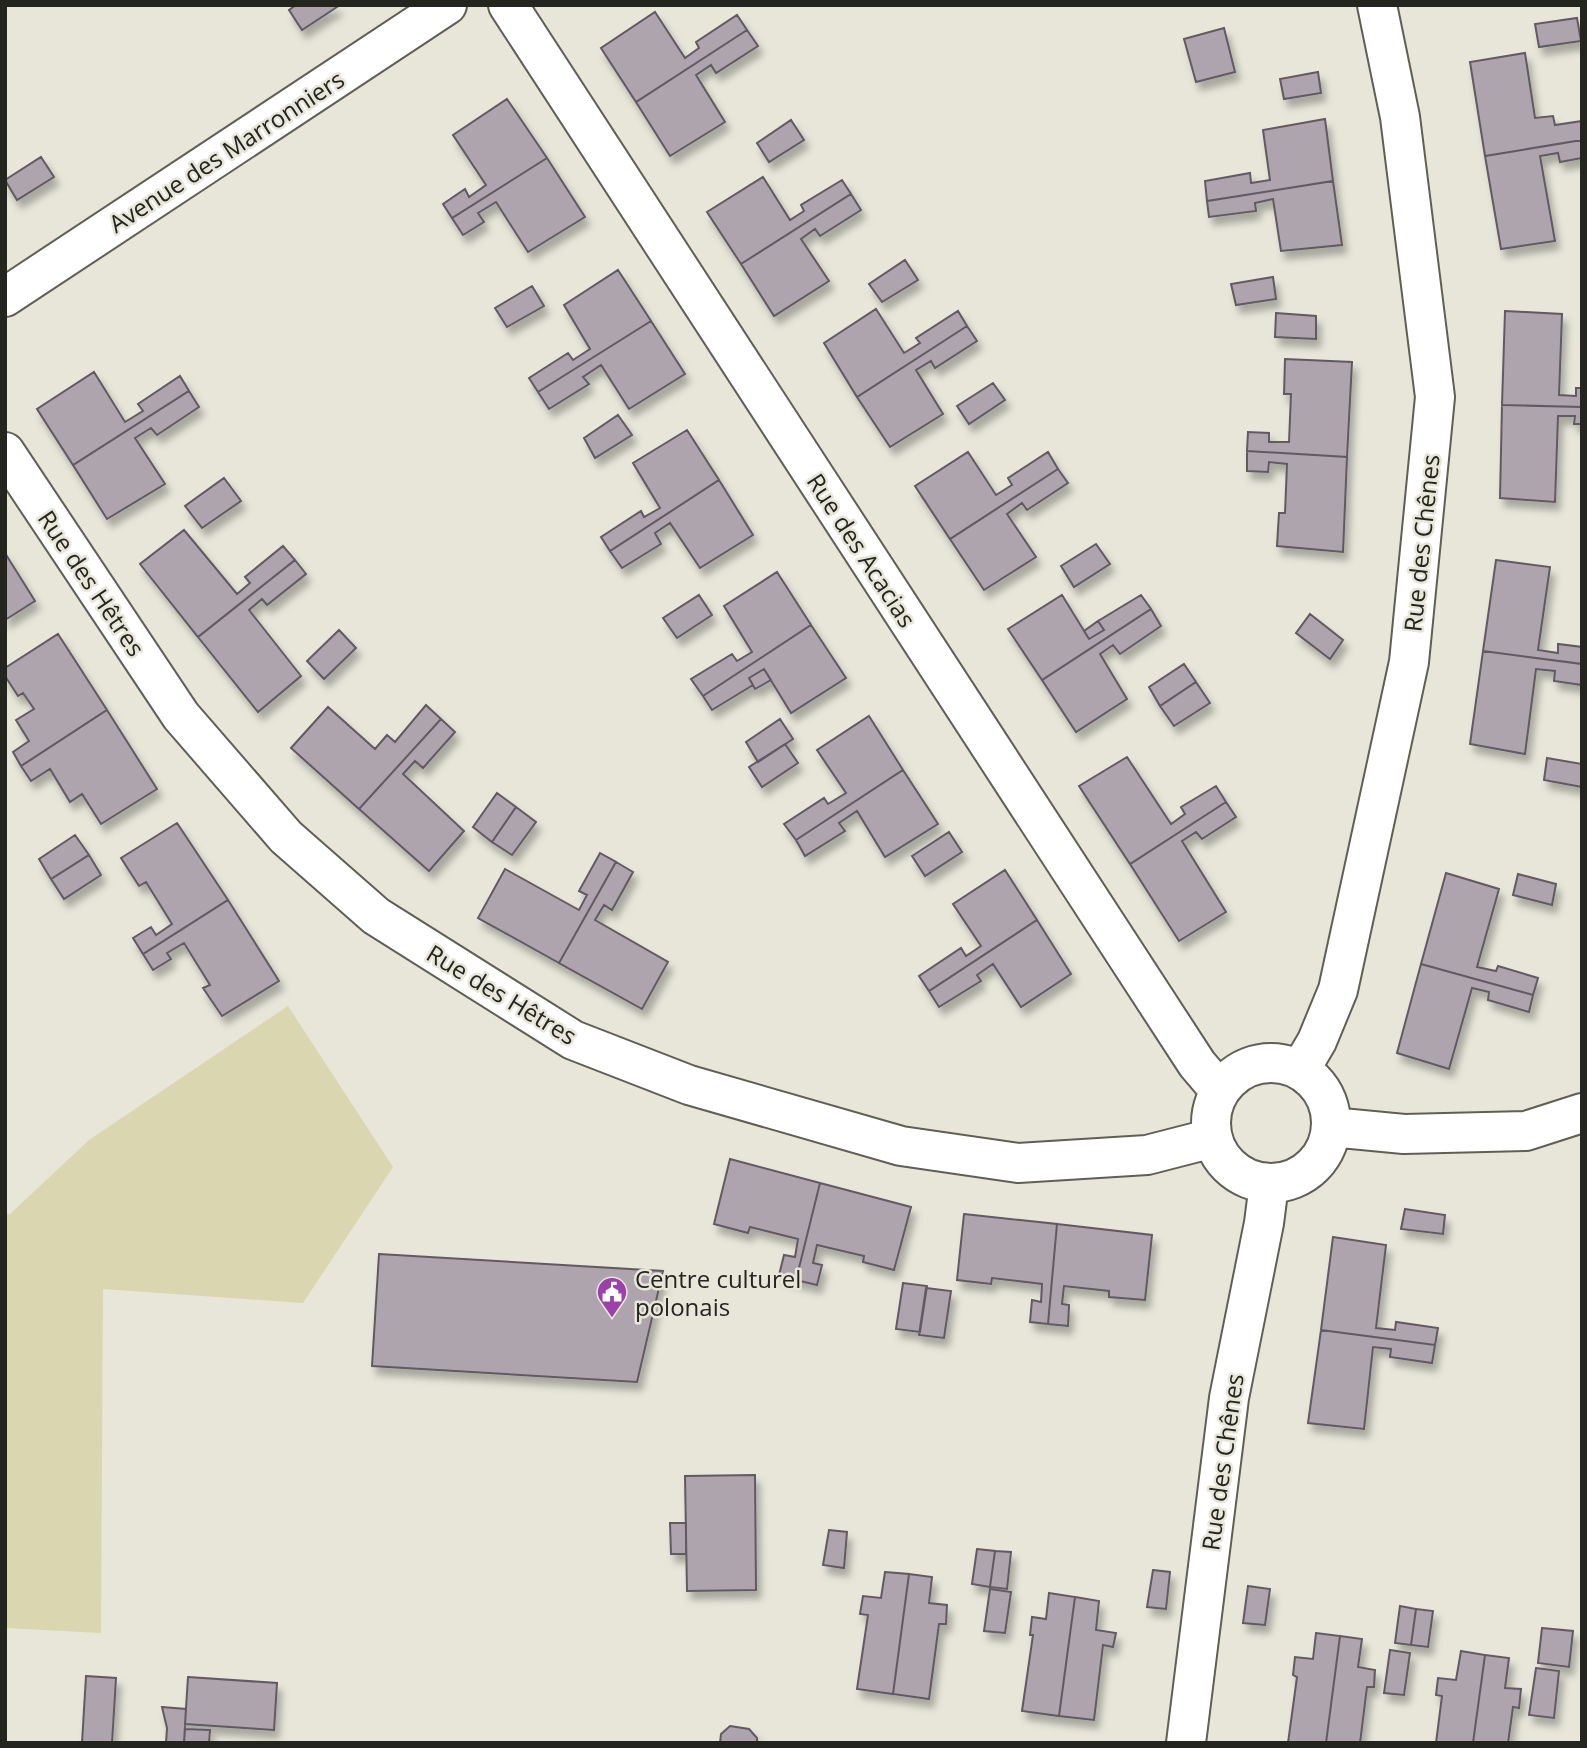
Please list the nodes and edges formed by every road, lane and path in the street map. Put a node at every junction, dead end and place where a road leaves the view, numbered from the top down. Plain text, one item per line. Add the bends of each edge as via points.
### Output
1 (447, 5) edge
2 (508, 5) edge
3 (1377, 5) edge
4 (5, 297) edge
5 (5, 452) edge
6 (1300, 1070) junction
7 (1220, 1091) junction
8 (1582, 1113) edge
9 (1331, 1127) junction
10 (1213, 1138) junction
11 (1269, 1184) junction
12 (1186, 1743) edge

1 - 4 street, Avenue des Marronniers
2 - 7 street, Rue des Acacias via 1197,1064
3 - 6 street, Rue des Chênes via 1400,117 1436,397 1409,662 1338,990
5 - 10 street, Rue des Hêtres via 181,716 286,837 376,916 573,1040 689,1085 901,1146 1018,1163 1147,1155
6 - 7 street via 1278,1062 1255,1065 1235,1074
6 - 9 street via 1324,1094
7 - 10 street via 1213,1106
8 - 9 street via 1526,1131 1404,1134
9 - 11 street via 1322,1156 1311,1168
10 - 11 street via 1233,1170
11 - 12 street, Rue des Chênes via 1229,1398

